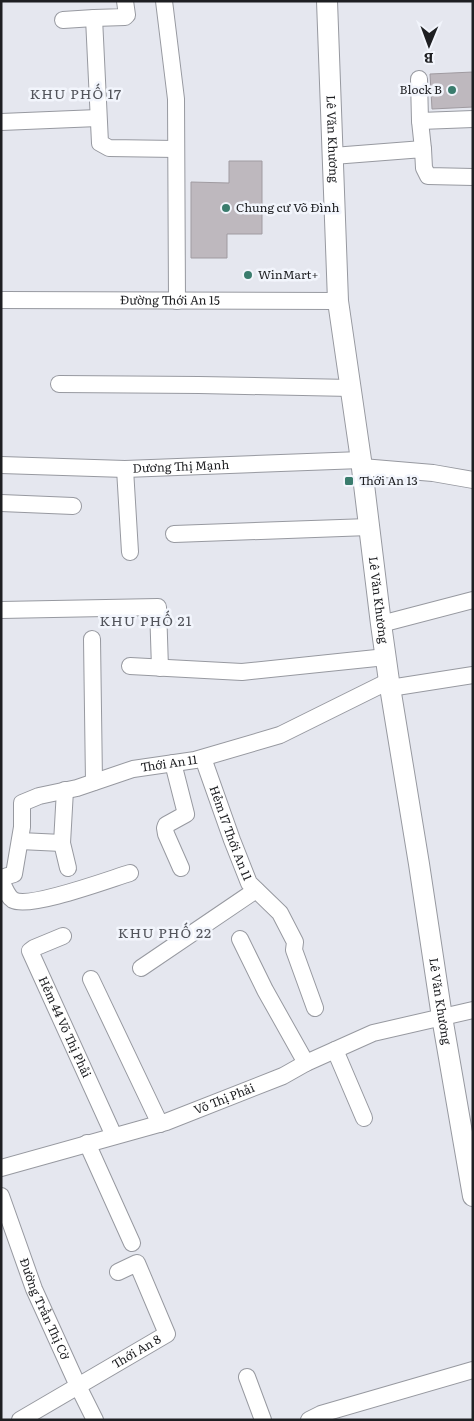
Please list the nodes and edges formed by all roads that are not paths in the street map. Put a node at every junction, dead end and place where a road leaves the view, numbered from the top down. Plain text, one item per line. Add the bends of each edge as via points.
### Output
1 (125, 1) edge
2 (164, 1) edge
3 (327, 1) edge
4 (94, 18) junction
5 (62, 20) dead end
6 (419, 79) dead end
7 (98, 118) junction
8 (473, 119) edge
9 (420, 121) junction
10 (1, 122) edge
11 (176, 149) junction
12 (423, 149) junction
13 (333, 156) junction
14 (473, 177) edge
15 (1, 300) edge
16 (177, 300) junction
17 (338, 301) junction
18 (59, 384) dead end
19 (351, 388) junction
20 (362, 464) junction
21 (1, 465) edge
22 (125, 468) junction
23 (473, 480) edge
24 (1, 503) edge
25 (73, 506) dead end
26 (369, 527) junction
27 (174, 534) dead end
28 (130, 552) dead end
29 (473, 600) edge
30 (1, 610) edge
31 (381, 624) junction
32 (92, 638) dead end
33 (386, 657) junction
34 (130, 666) dead end
35 (160, 668) junction
36 (473, 676) edge
37 (390, 685) junction
38 (203, 758) junction
39 (174, 763) junction
40 (94, 782) junction
41 (65, 790) junction
42 (20, 841) junction
43 (62, 843) junction
44 (68, 868) dead end
45 (180, 868) dead end
46 (130, 873) dead end
47 (1, 879) edge
48 (256, 890) junction
49 (63, 936) dead end
50 (240, 939) dead end
51 (142, 968) dead end
52 (92, 980) dead end
53 (315, 1008) dead end
54 (473, 1010) edge
55 (442, 1017) junction
56 (335, 1050) junction
57 (306, 1063) junction
58 (364, 1118) dead end
59 (160, 1124) junction
60 (114, 1136) junction
61 (87, 1143) junction
62 (1, 1168) edge
63 (1, 1196) edge
64 (473, 1196) edge
65 (132, 1243) dead end
66 (118, 1272) dead end
67 (473, 1370) edge
68 (247, 1377) dead end
69 (78, 1386) junction
70 (20, 1420) edge
71 (95, 1420) edge
72 (263, 1420) edge
73 (309, 1420) edge

1 - 4 street via 125,17
2 - 11 street via 176,99
3 - 13 main road, Lê Văn Khương
4 - 5 street
4 - 7 street
6 - 9 street
7 - 10 street
7 - 11 street via 100,143 107,148
8 - 9 street
9 - 12 street
11 - 16 street
12 - 13 street
12 - 14 street via 428,176
13 - 17 main road, Lê Văn Khương
15 - 16 street, Đường Thới An 15
16 - 17 street, Đường Thới An 15
17 - 19 main road, Lê Văn Khương
18 - 19 street
19 - 20 main road, Lê Văn Khương
20 - 22 street, Dương Thị Mạnh
20 - 23 street, Dương Thị Mạnh
20 - 26 main road, Lê Văn Khương
21 - 22 street, Dương Thị Mạnh
22 - 28 street
24 - 25 street
26 - 27 street
26 - 31 main road, Lê Văn Khương
29 - 31 street
30 - 35 street via 158,607
31 - 33 main road, Lê Văn Khương
32 - 40 street
33 - 35 street via 242,672
33 - 37 main road, Lê Văn Khương
34 - 35 street
36 - 37 street, Thới An 11
37 - 38 street, Thới An 11 via 280,735
37 - 55 main road, Lê Văn Khương
38 - 39 street, Thới An 11
38 - 48 street, Hẻm 17 Thới An 11 via 249,883
39 - 40 street, Thới An 11 via 133,769
39 - 45 street via 186,814 166,825 165,830
40 - 41 street, Thới An 11
41 - 42 street, Thới An 11 via 22,803
41 - 43 street
42 - 43 street
42 - 47 street, Thới An 11 via 14,874
43 - 44 street
46 - 47 street via 67,893 21,902 8,895
48 - 51 street
48 - 53 street, Hẻm 17 Thới An 11 via 280,913 295,942 294,950
49 - 60 street, Hẻm 44 Võ Thị Phải via 30,951
50 - 57 street
52 - 59 street
54 - 55 street, Võ Thị Phải
55 - 56 street, Võ Thị Phải via 372,1033
55 - 64 main road, Lê Văn Khương
56 - 57 street, Võ Thị Phải
56 - 58 street
57 - 59 street, Võ Thị Phải via 283,1076
59 - 60 street, Võ Thị Phải
60 - 61 street, Võ Thị Phải
61 - 62 street, Võ Thị Phải
61 - 65 street
63 - 69 street, Đường Trần Thị Cờ via 34,1289
66 - 69 street, Thới An 8 via 137,1263 167,1334
67 - 73 street via 320,1414
68 - 72 street
69 - 70 street, Thới An 8
69 - 71 street, Đường Trần Thị Cờ

